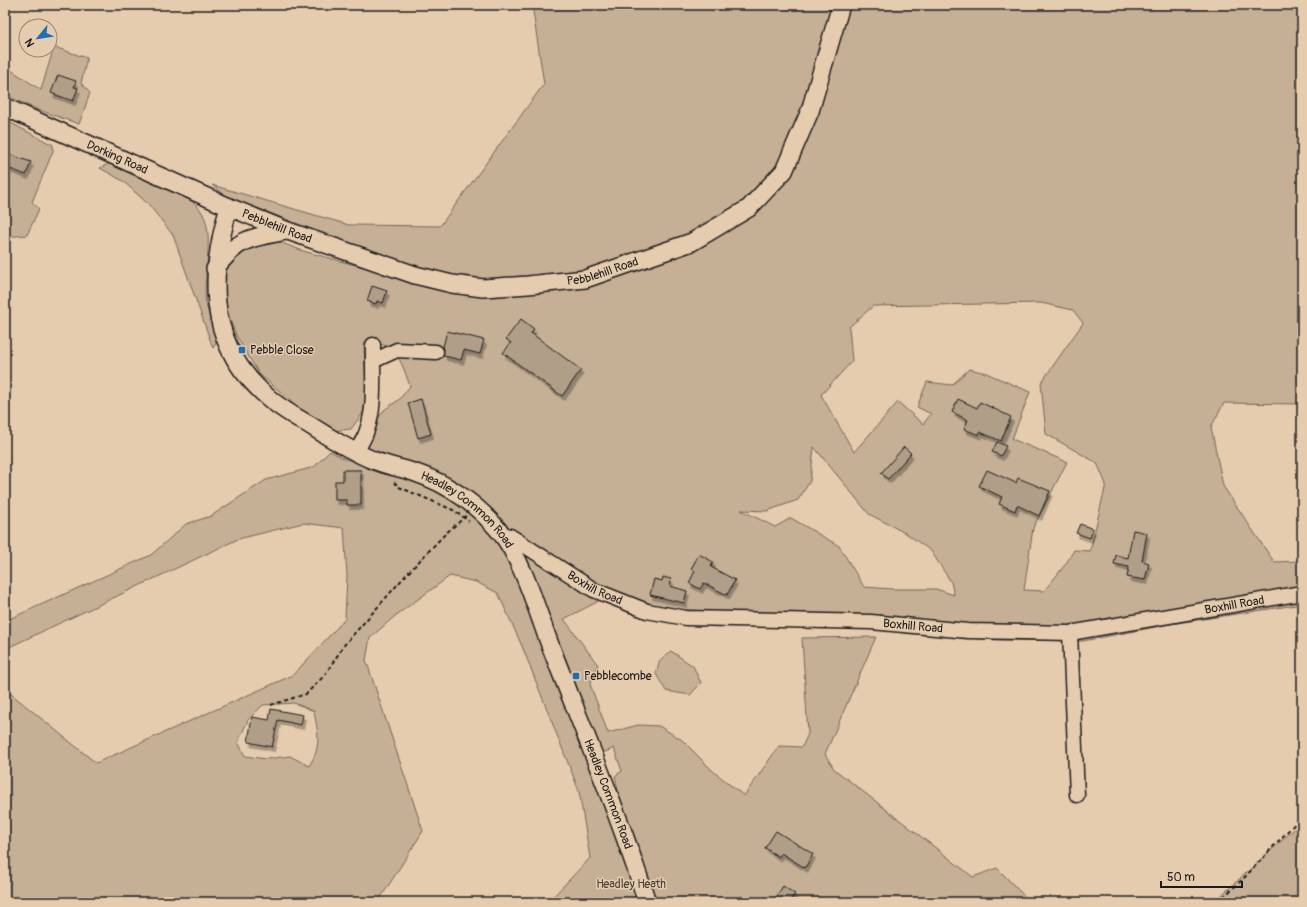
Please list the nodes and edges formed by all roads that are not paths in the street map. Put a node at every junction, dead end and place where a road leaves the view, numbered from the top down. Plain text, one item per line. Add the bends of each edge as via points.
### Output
1 (841, 5) edge
2 (5, 107) edge
3 (229, 207) junction
4 (288, 231) junction
5 (215, 269) junction
6 (373, 345) dead end
7 (436, 352) dead end
8 (373, 361) junction
9 (355, 452) junction
10 (502, 534) junction
11 (536, 552) junction
12 (521, 570) junction
13 (1302, 593) edge
14 (1070, 633) junction
15 (1077, 795) dead end
16 (647, 902) edge

1 - 4 main road, Pebblehill Road via 810,111 784,171 749,208 692,242 584,279 483,288 415,275
2 - 3 main road, Dorking Road
3 - 4 main road, Pebblehill Road
3 - 5 main road, Headley Common Road
4 - 5 main road via 243,240
5 - 9 main road, Headley Common Road via 220,324 229,348 242,369 257,388 274,403
6 - 8 street
7 - 8 street via 397,350
8 - 9 street via 369,426
9 - 10 main road, Headley Common Road via 374,461 436,481 457,493 470,516
10 - 11 street, Boxhill Road
10 - 12 main road, Headley Common Road
11 - 12 street
11 - 14 street, Boxhill Road via 594,590 647,611 686,618 871,622 974,631
12 - 16 main road, Headley Common Road
13 - 14 street, Boxhill Road
14 - 15 street

